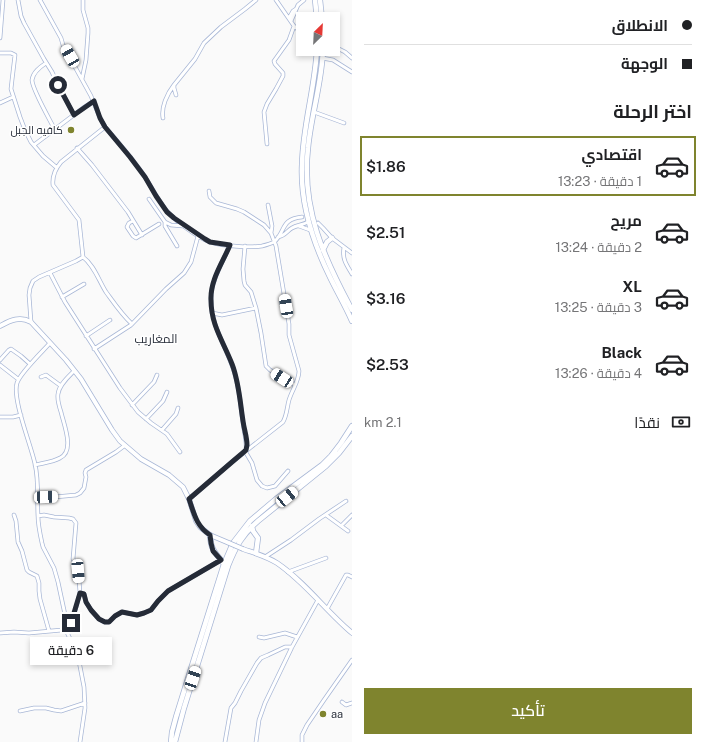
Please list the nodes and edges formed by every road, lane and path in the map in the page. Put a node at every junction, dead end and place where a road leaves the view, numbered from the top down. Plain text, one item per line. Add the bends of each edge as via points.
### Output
1 (9, 0) edge
2 (18, 0) edge
3 (40, 0) edge
4 (83, 0) edge
5 (256, 0) edge
6 (276, 0) edge
7 (304, 0) edge
8 (315, 0) edge
9 (320, 0) edge
10 (3, 1) edge
11 (316, 12) edge
12 (321, 12) edge
13 (290, 19) junction
14 (294, 26) joint
15 (0, 38) edge
16 (340, 50) edge
17 (0, 53) edge
18 (316, 56) edge
19 (322, 58) joint
20 (352, 58) edge
21 (46, 63) junction
22 (352, 72) edge
23 (82, 78) junction
24 (174, 85) junction
25 (176, 95) dead end
26 (13, 97) junction
27 (94, 101) junction
28 (0, 103) edge
29 (314, 112) junction
30 (74, 115) junction
31 (163, 118) dead end
32 (344, 122) dead end
33 (105, 127) junction
34 (55, 130) junction
35 (267, 144) dead end
36 (34, 145) junction
37 (77, 148) junction
38 (56, 167) junction
39 (209, 191) dead end
40 (149, 199) dead end
41 (268, 205) dead end
42 (302, 217) dead end
43 (133, 221) junction
44 (165, 222) junction
45 (308, 222) junction
46 (318, 223) dead end
47 (159, 224) dead end
48 (299, 226) junction
49 (185, 227) junction
50 (310, 230) junction
51 (271, 233) junction
52 (142, 235) junction
53 (198, 236) junction
54 (278, 237) junction
55 (332, 238) junction
56 (274, 241) junction
57 (319, 241) junction
58 (327, 242) junction
59 (230, 245) junction
60 (177, 246) dead end
61 (245, 246) junction
62 (344, 247) junction
63 (323, 250) junction
64 (352, 253) edge
65 (84, 257) junction
66 (50, 272) junction
67 (352, 274) edge
68 (84, 284) dead end
69 (62, 297) junction
70 (256, 308) junction
71 (352, 310) edge
72 (212, 313) junction
73 (110, 320) dead end
74 (352, 321) edge
75 (31, 322) junction
76 (132, 324) junction
77 (0, 326) edge
78 (86, 336) junction
79 (50, 343) junction
80 (94, 349) junction
81 (0, 360) edge
82 (30, 364) junction
83 (0, 365) edge
84 (74, 371) junction
85 (157, 375) dead end
86 (41, 377) dead end
87 (18, 379) junction
88 (295, 385) junction
89 (61, 386) junction
90 (167, 392) dead end
91 (132, 404) junction
92 (178, 408) dead end
93 (21, 415) junction
94 (0, 417) edge
95 (146, 419) junction
96 (352, 426) edge
97 (162, 430) junction
98 (352, 436) edge
99 (124, 446) junction
100 (246, 451) junction
101 (180, 452) dead end
102 (35, 465) junction
103 (288, 471) dead end
104 (38, 497) junction
105 (189, 499) junction
106 (346, 501) dead end
107 (14, 515) dead end
108 (326, 515) junction
109 (352, 515) edge
110 (38, 516) junction
111 (252, 526) junction
112 (341, 526) junction
113 (348, 531) dead end
114 (246, 533) junction
115 (255, 534) junction
116 (210, 535) junction
117 (229, 552) junction
118 (256, 553) junction
119 (265, 557) junction
120 (326, 558) dead end
121 (221, 560) junction
122 (288, 572) junction
123 (352, 577) edge
124 (80, 593) junction
125 (318, 600) junction
126 (327, 609) junction
127 (66, 627) junction
128 (50, 631) junction
129 (0, 633) edge
130 (352, 633) edge
131 (259, 637) dead end
132 (297, 637) junction
133 (292, 647) junction
134 (352, 660) edge
135 (342, 702) dead end
136 (85, 703) junction
137 (352, 703) edge
138 (20, 711) dead end
139 (80, 742) edge
140 (171, 742) edge
141 (175, 742) edge
142 (225, 742) edge
143 (256, 742) edge
144 (302, 742) edge

1 - 10 street
2 - 21 street via 22,20
3 - 23 street
4 - 23 street via 88,33
5 - 24 street via 204,43
6 - 13 street
7 - 13 street via 299,3
8 - 11 main road
9 - 12 main road
10 - 15 street
13 - 14 street
14 - 35 street via 289,40 274,61 283,76 264,112
16 - 20 street
17 - 26 street via 11,52 15,55 11,86
18 - 45 main road via 302,164 302,192
19 - 22 street via 333,60
19 - 29 main road
21 - 30 street
21 - 34 street via 36,70 32,79 36,93
23 - 27 street
24 - 25 street
24 - 31 street via 166,99
26 - 28 street
26 - 36 street via 28,137
27 - 30 street
27 - 33 street
29 - 32 street
29 - 57 main road via 308,147 307,183 309,203
30 - 34 street
33 - 37 street
33 - 49 street via 145,177 167,212
34 - 36 street
36 - 38 street
37 - 38 street
37 - 43 street
38 - 65 street via 53,185 79,220
39 - 51 street via 210,197 216,203 244,212 264,225
40 - 44 street
41 - 51 street
42 - 54 street via 289,221
43 - 52 street
43 - 52 street via 127,226 132,235 137,238
44 - 49 street
44 - 60 street
45 - 48 street
45 - 50 main road
46 - 55 street
47 - 52 street
48 - 50 street
48 - 54 street
49 - 53 street
50 - 74 main road
51 - 56 street
53 - 59 street via 210,242
53 - 76 street via 188,268
54 - 56 street
55 - 58 main road
55 - 62 street
56 - 61 street
56 - 88 street via 289,335 299,372
57 - 58 main road
57 - 63 main road
58 - 63 main road
59 - 61 street
59 - 72 street via 213,286
61 - 70 street via 244,281 252,294
62 - 64 street
62 - 67 street via 343,258
63 - 71 main road
65 - 66 street
65 - 76 street via 106,292
66 - 69 street
66 - 75 street via 36,278 30,288
68 - 69 street
69 - 78 street
70 - 72 street via 222,315
70 - 88 street via 266,366
72 - 100 street via 237,384 247,442
73 - 78 street
75 - 77 street via 17,318
75 - 79 street
76 - 80 street
78 - 80 street
79 - 82 street
79 - 84 street
80 - 91 street
81 - 82 street via 11,349
82 - 87 street
83 - 87 street
84 - 89 street
84 - 99 street
85 - 91 street via 154,382
86 - 89 street via 46,375
87 - 93 street via 16,395
88 - 100 street via 283,422
89 - 102 street via 58,399 68,440 67,450 60,458
90 - 95 street
91 - 95 street
92 - 97 street
93 - 94 street
93 - 102 street
95 - 97 street
96 - 117 main road via 326,462 250,522
97 - 101 street
98 - 111 main road via 326,466
99 - 104 street via 86,470 84,488 80,493
99 - 105 street via 169,475 183,487
100 - 103 street via 257,480 262,486 274,487
100 - 105 street
102 - 104 street
104 - 110 street
105 - 116 street via 196,521
106 - 108 street
107 - 128 street via 27,570 37,577 39,582 40,599
108 - 112 street
108 - 119 street
109 - 112 street
110 - 124 street via 69,518 76,521 73,559 78,567
110 - 127 street via 43,547 54,568 61,594
111 - 114 main road
111 - 115 main road
112 - 113 street
114 - 115 main road
114 - 141 main road via 228,566
115 - 118 main road via 258,538
116 - 118 street, bridge
116 - 121 main road via 214,553
117 - 121 main road
117 - 121 main road
118 - 119 street
119 - 122 street
120 - 122 street
121 - 124 street via 168,591 150,611 137,615 122,612 108,622 99,619 86,602 84,594
121 - 140 main road
122 - 125 street
123 - 126 street via 346,575
124 - 127 street via 71,624
125 - 126 street
125 - 132 street
126 - 130 street
127 - 128 street
127 - 136 street via 80,660
128 - 129 street
131 - 132 street via 285,633
132 - 133 street
133 - 142 street via 285,647 261,658 257,663 231,708
133 - 143 street via 264,703
134 - 144 street via 307,725
135 - 137 street via 346,705
136 - 138 street via 61,710 46,708
136 - 139 street

